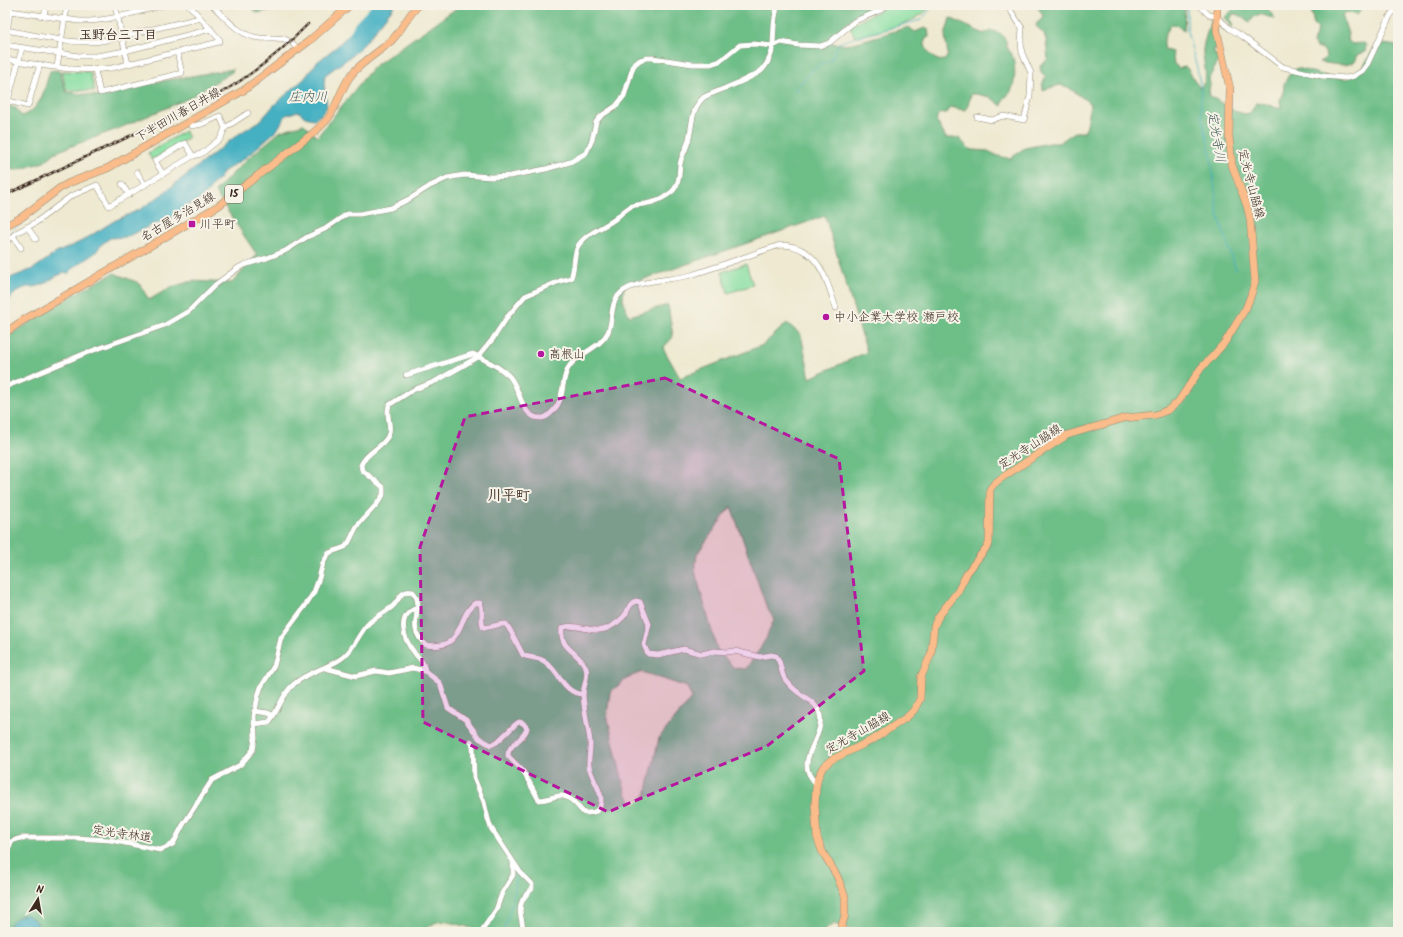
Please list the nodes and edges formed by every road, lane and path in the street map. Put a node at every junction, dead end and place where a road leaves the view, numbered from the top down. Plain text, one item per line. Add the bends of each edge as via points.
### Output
1 (46, 5) edge
2 (67, 5) edge
3 (114, 5) edge
4 (164, 5) edge
5 (189, 5) edge
6 (212, 5) edge
7 (350, 5) edge
8 (419, 5) edge
9 (778, 5) edge
10 (887, 5) edge
11 (1007, 5) edge
12 (1199, 5) edge
13 (1217, 5) edge
14 (1398, 5) edge
15 (10, 8) edge
16 (44, 16) junction
17 (1216, 16) junction
18 (117, 17) junction
19 (200, 18) junction
20 (65, 19) junction
21 (211, 29) junction
22 (6, 31) edge
23 (122, 36) junction
24 (62, 40) junction
25 (287, 40) dead end
26 (5, 45) edge
27 (773, 46) junction
28 (22, 48) junction
29 (125, 51) junction
30 (177, 52) junction
31 (59, 54) junction
32 (5, 59) edge
33 (19, 61) junction
34 (40, 64) junction
35 (128, 64) junction
36 (57, 67) junction
37 (95, 70) junction
38 (6, 100) edge
39 (248, 113) dead end
40 (977, 117) dead end
41 (189, 122) junction
42 (225, 128) junction
43 (193, 156) junction
44 (137, 172) dead end
45 (163, 174) junction
46 (122, 184) dead end
47 (145, 185) junction
48 (129, 195) junction
49 (5, 226) edge
50 (27, 227) junction
51 (13, 236) junction
52 (36, 239) dead end
53 (5, 243) edge
54 (21, 248) dead end
55 (836, 308) dead end
56 (5, 332) edge
57 (478, 356) junction
58 (406, 375) dead end
59 (5, 387) edge
60 (417, 608) junction
61 (325, 668) junction
62 (425, 671) junction
63 (583, 694) junction
64 (254, 711) junction
65 (272, 715) junction
66 (254, 724) junction
67 (471, 741) dead end
68 (816, 784) junction
69 (5, 857) edge
70 (513, 863) junction
71 (480, 932) edge
72 (520, 932) edge
73 (840, 932) edge

1 - 16 street
2 - 20 street
3 - 18 street
4 - 18 street
5 - 19 street
6 - 25 street via 250,37 281,37
7 - 41 main road, 下半田川春日井線 via 295,46 244,90
8 - 56 main road, 名古屋多治見線 / 15 via 398,34 351,75 330,116 312,134 218,206
9 - 27 street via 773,25
10 - 27 street via 855,21 829,43 820,46 781,42
11 - 40 street via 1022,28 1022,53 1031,73 1024,120 1003,116 992,120
12 - 17 street via 1209,15
13 - 17 main road, 定光寺山脇線
14 - 17 street via 1368,63 1362,71 1347,78 1322,76 1283,67
15 - 16 street
15 - 22 street
16 - 20 street
17 - 68 main road, 定光寺山脇線 via 1230,89 1228,136 1232,166 1250,219 1255,281 1246,308 1225,342 1201,368 1178,402 1168,410 1155,416 1125,418 1067,435 994,484 990,489 989,500 989,544 938,617 934,626 931,654 921,677 920,699 914,710 874,739 831,760 823,767
18 - 20 street via 89,21
18 - 23 street
19 - 21 street
19 - 23 street
20 - 24 street
21 - 29 street
21 - 30 street via 219,42
22 - 24 street
23 - 24 street via 91,42
23 - 29 street
24 - 31 street
26 - 28 street
27 - 57 street via 763,69 698,102 682,155 680,176 674,190 650,203 628,208 587,236 578,247 571,278 526,296
27 - 59 street via 740,45 720,61 711,64 653,58 640,60 633,67 624,96 596,122 586,152 570,162 510,176 464,175 447,178 391,208 347,214 285,251 238,268 215,285 189,311 166,325 86,352
28 - 31 street
28 - 33 street
29 - 31 street via 92,56
29 - 35 street
30 - 35 street
30 - 37 street via 182,73 100,93
31 - 36 street
32 - 33 street
33 - 34 street
33 - 38 street
34 - 36 street
34 - 38 street via 28,106
35 - 37 street
36 - 37 street
39 - 42 street
41 - 42 street via 192,126 220,116
41 - 49 main road, 下半田川春日井線 via 108,168 60,188 22,217
42 - 43 street via 221,138 201,154
43 - 45 street
43 - 45 street via 185,143 155,161
44 - 47 street
45 - 47 street
46 - 48 street
47 - 48 street
48 - 50 street via 109,206 97,185 71,196
50 - 51 street
50 - 52 street
51 - 53 street
51 - 54 street
55 - 57 street via 822,269 815,260 806,252 792,246 780,245 690,275 625,289 612,309 608,332 603,340 571,364 566,373 561,400 547,417 529,414 510,376
57 - 58 street via 473,354
57 - 64 street, 定光寺林道 via 389,405 389,435 362,460 360,465 362,470 383,487 383,495 357,526 345,547 329,554 323,563 314,592 281,638 274,666 261,687
60 - 61 street via 416,595 413,592 404,592 393,606 368,624 344,658
60 - 62 street via 404,619 404,636 423,663
60 - 63 street via 416,634 426,645 434,646 454,637 472,605 475,602 480,603 483,627 506,624 523,654 543,660 572,692
61 - 62 street via 356,676 376,671 388,673 413,668
61 - 65 street via 294,684
62 - 63 street via 440,683 448,708 466,720 479,738 491,745 516,724 523,723 527,728 526,733 510,748 508,756 523,771 539,800 567,797 584,813 591,813 598,810 601,798 590,771 590,739
63 - 68 street via 586,669 564,643 562,628 568,625 597,630 607,628 621,620 631,603 640,602 649,624 644,644 648,654 658,655 684,649 702,654 735,651 760,657 776,656 780,661 784,678 817,707 820,715 818,734 807,763 809,775
64 - 65 street
64 - 66 street, 定光寺林道
65 - 66 street via 269,722
66 - 69 street, 定光寺林道 via 253,750 240,765 212,780 182,825 173,844 160,850 110,840 21,838 12,841
67 - 70 street via 474,778 491,828
68 - 73 main road, 定光寺山脇線 via 818,837 822,851 845,896 845,915
70 - 71 street via 513,875 502,893 496,910
70 - 72 street via 533,887 521,904 520,916 523,924

